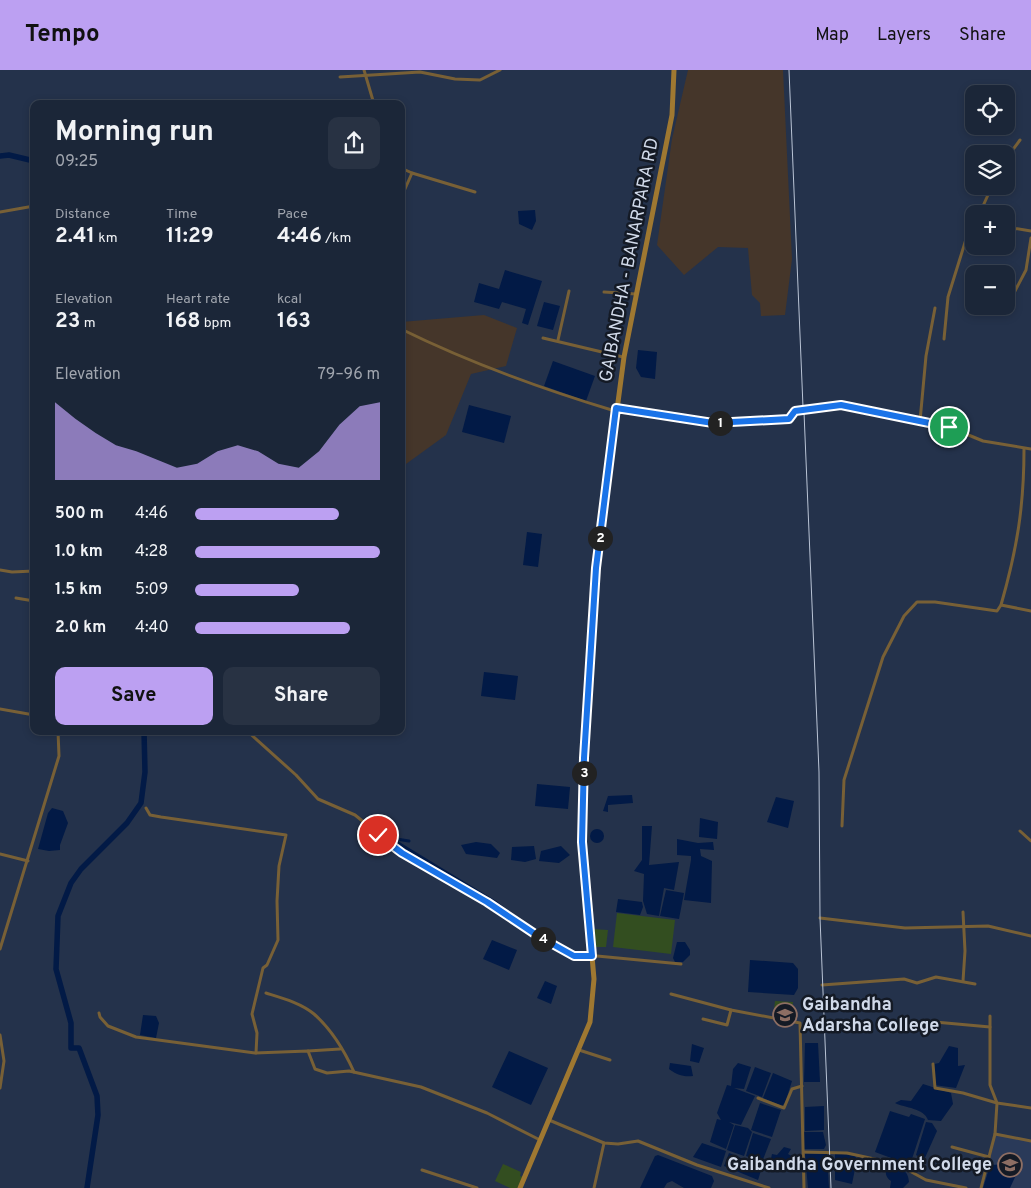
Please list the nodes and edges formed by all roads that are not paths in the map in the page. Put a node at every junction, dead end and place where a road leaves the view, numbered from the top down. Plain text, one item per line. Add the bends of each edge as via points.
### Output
1 (364, 70) edge
2 (500, 70) edge
3 (674, 70) edge
4 (366, 76) junction
5 (340, 77) dead end
6 (373, 100) edge
7 (1020, 140) dead end
8 (1015, 147) edge
9 (405, 169) edge
10 (412, 173) junction
11 (405, 189) edge
12 (475, 192) dead end
13 (30, 207) edge
14 (0, 212) edge
15 (1015, 228) edge
16 (1031, 231) edge
17 (1031, 238) edge
18 (965, 245) edge
19 (569, 291) dead end
20 (604, 292) dead end
21 (1015, 292) edge
22 (636, 294) junction
23 (935, 308) dead end
24 (405, 331) edge
25 (543, 338) dead end
26 (944, 339) dead end
27 (558, 340) junction
28 (624, 358) junction
29 (616, 410) junction
30 (920, 421) junction
31 (1024, 448) junction
32 (1031, 448) edge
33 (0, 570) edge
34 (30, 571) edge
35 (16, 598) dead end
36 (30, 600) edge
37 (1001, 605) junction
38 (1031, 611) edge
39 (0, 709) edge
40 (30, 714) edge
41 (58, 735) edge
42 (251, 735) edge
43 (577, 769) dead end
44 (584, 771) junction
45 (146, 808) dead end
46 (842, 826) dead end
47 (1020, 830) dead end
48 (1031, 841) edge
49 (0, 854) edge
50 (28, 861) junction
51 (963, 912) dead end
52 (820, 918) dead end
53 (964, 927) junction
54 (1031, 936) edge
55 (548, 942) dead end
56 (0, 949) edge
57 (592, 956) junction
58 (681, 964) dead end
59 (963, 981) junction
60 (822, 984) dead end
61 (974, 984) dead end
62 (266, 993) dead end
63 (671, 994) dead end
64 (731, 1010) junction
65 (99, 1013) dead end
66 (990, 1016) dead end
67 (703, 1020) dead end
68 (899, 1026) dead end
69 (990, 1027) junction
70 (0, 1035) edge
71 (340, 1049) junction
72 (578, 1050) junction
73 (308, 1051) junction
74 (256, 1053) junction
75 (610, 1060) dead end
76 (933, 1064) dead end
77 (354, 1072) junction
78 (802, 1086) junction
79 (0, 1088) edge
80 (758, 1098) dead end
81 (997, 1103) junction
82 (1031, 1108) edge
83 (549, 1120) junction
84 (996, 1134) junction
85 (540, 1140) junction
86 (1031, 1142) edge
87 (604, 1144) junction
88 (952, 1146) dead end
89 (804, 1152) junction
90 (989, 1157) junction
91 (422, 1170) dead end
92 (477, 1188) edge
93 (520, 1188) edge
94 (594, 1188) edge
95 (769, 1188) edge
96 (804, 1188) edge
97 (966, 1188) edge
98 (981, 1188) edge

1 - 4 street
2 - 4 street via 480,80 420,72
3 - 22 main road, GAIBANDHA - BANARPARA RD via 672,115
4 - 5 street
4 - 6 street
7 - 8 street
9 - 10 street
10 - 11 street
10 - 12 street
13 - 14 street
15 - 16 street
17 - 21 street via 1026,270
18 - 26 street via 948,297
19 - 27 street
20 - 22 street
22 - 28 main road, GAIBANDHA - BANARPARA RD
23 - 30 street via 926,356
24 - 29 street via 479,364
25 - 27 street
27 - 28 street
28 - 29 main road, GAIBANDHA - BANARPARA RD
29 - 30 street via 713,423 789,419 795,411 841,405
29 - 44 main road, GAIBANDHA - BANARPARA RD via 586,661
30 - 31 street via 949,427 983,441
31 - 32 street
31 - 37 street via 1020,528
33 - 34 street
35 - 36 street
37 - 38 street
37 - 46 street via 997,611 917,602 904,616 883,657 844,780
39 - 40 street
41 - 50 street via 60,756
42 - 57 street, bridge via 318,799 355,815 402,853 558,948 574,956
43 - 44 street
44 - 57 main road, GAIBANDHA - BANARPARA RD via 582,842
45 - 74 street via 150,815 286,835 279,866 278,940 263,968 252,1014 257,1034
47 - 48 street
49 - 50 street
50 - 56 street
51 - 53 street
52 - 53 street via 905,928
53 - 54 street via 988,926
53 - 59 street
55 - 57 street via 576,954
57 - 58 street
57 - 72 main road, GAIBANDHA - BANARPARA RD via 594,979 590,1022
59 - 60 street via 936,977 917,983 904,979
59 - 61 street
62 - 71 street via 293,1002 314,1014
63 - 64 street
64 - 67 street via 727,1025
64 - 78 street via 800,1023
65 - 74 street via 108,1026 136,1037
66 - 69 street
68 - 69 street via 935,1022
69 - 81 street via 990,1085
70 - 79 street via 4,1061
71 - 73 street
71 - 77 street via 347,1055
72 - 75 street
72 - 83 main road, GAIBANDHA - BANARPARA RD
73 - 74 street
73 - 77 street via 315,1069 327,1073
76 - 81 street via 935,1088
77 - 85 street via 387,1078 442,1095
78 - 80 street via 792,1089 784,1108
78 - 89 street
81 - 82 street
81 - 84 street
83 - 85 main road, GAIBANDHA - BANARPARA RD
83 - 87 street
84 - 86 street
84 - 90 street
85 - 93 main road, GAIBANDHA - BANARPARA RD
87 - 94 street
87 - 95 street via 638,1141 697,1165
88 - 90 street
89 - 96 street
89 - 97 street via 847,1153 897,1164 926,1180
90 - 98 street
91 - 92 street

